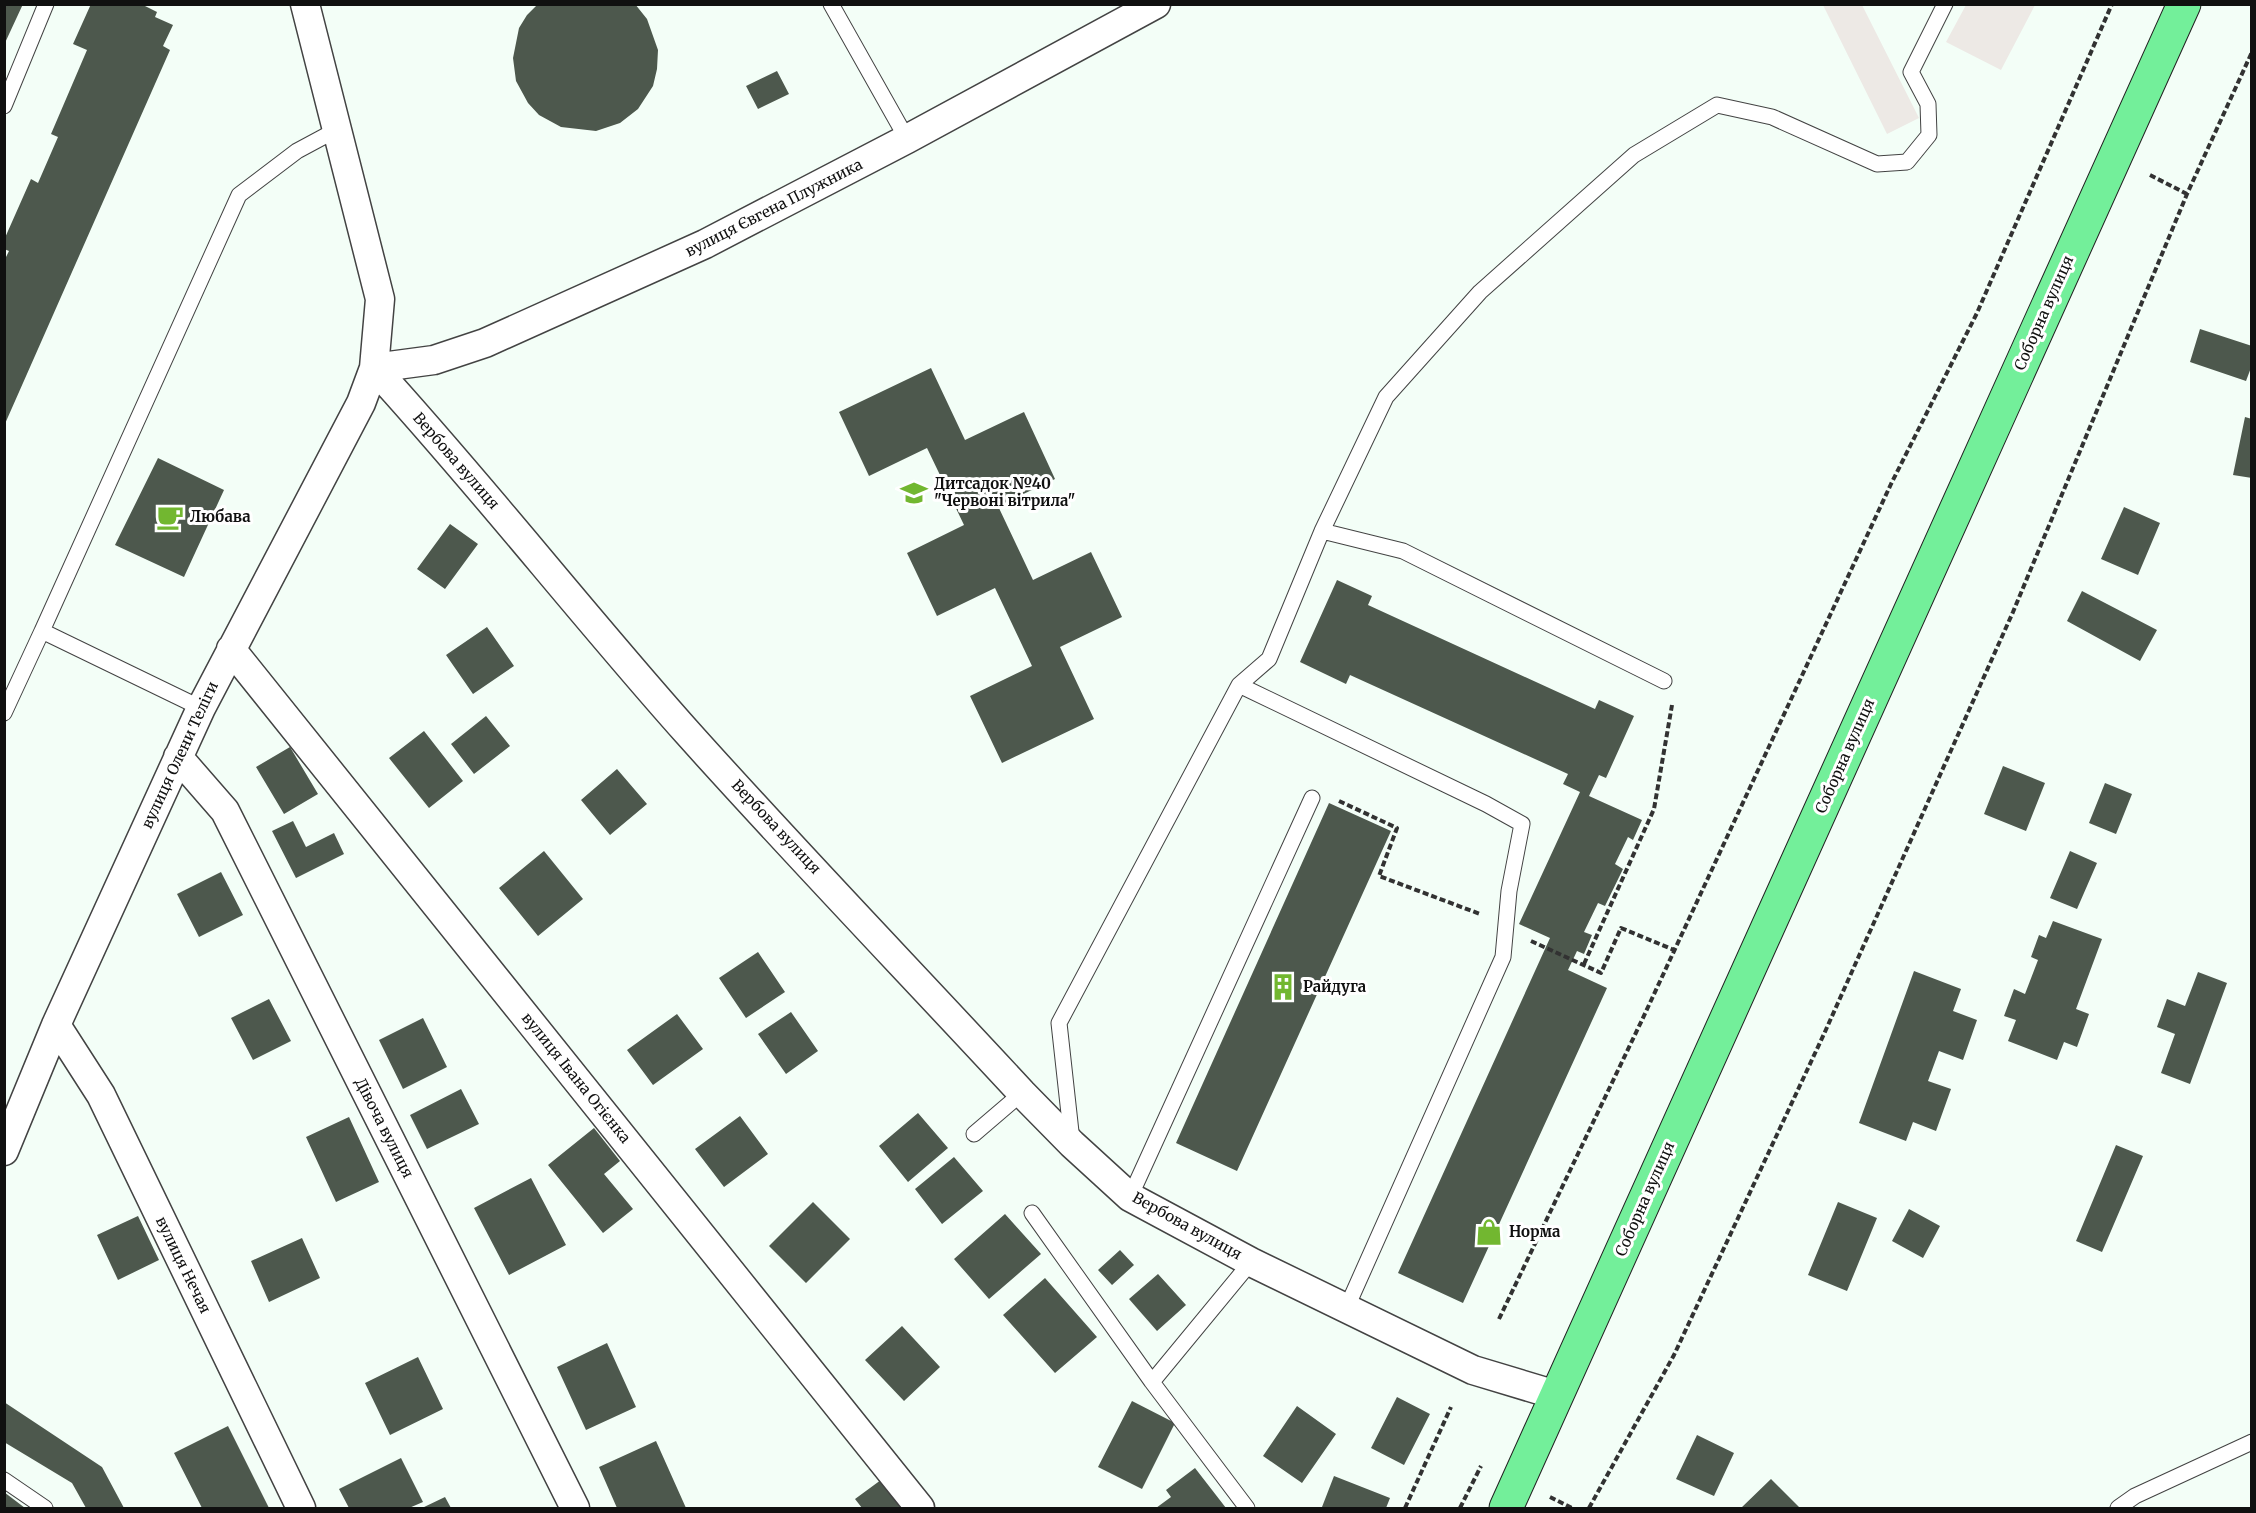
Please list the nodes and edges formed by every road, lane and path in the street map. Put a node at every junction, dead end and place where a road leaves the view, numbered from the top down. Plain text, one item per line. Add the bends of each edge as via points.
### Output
1 (46, 4) edge
2 (305, 4) edge
3 (831, 4) edge
4 (1156, 4) edge
5 (1945, 4) edge
6 (2112, 4) edge
7 (2184, 4) edge
8 (2252, 52) edge
9 (4, 106) edge
10 (338, 129) junction
11 (907, 140) junction
12 (2150, 175) dead end
13 (2187, 194) junction
14 (374, 368) junction
15 (1322, 531) junction
16 (42, 631) junction
17 (231, 649) junction
18 (1664, 681) joint
19 (1239, 685) junction
20 (201, 708) junction
21 (4, 712) edge
22 (178, 757) junction
23 (1312, 798) joint
24 (1506, 930) junction
25 (1545, 948) dead end
26 (1674, 950) junction
27 (1584, 964) junction
28 (56, 1025) junction
29 (1022, 1093) junction
30 (974, 1134) dead end
31 (1072, 1144) junction
32 (4, 1150) edge
33 (1130, 1197) junction
34 (1032, 1213) dead end
35 (1251, 1262) junction
36 (1347, 1306) junction
37 (1499, 1319) dead end
38 (1152, 1382) junction
39 (1556, 1395) junction
40 (1451, 1407) dead end
41 (2252, 1442) edge
42 (1481, 1466) dead end
43 (4, 1480) edge
44 (1549, 1496) dead end
45 (45, 1509) edge
46 (301, 1509) edge
47 (575, 1509) edge
48 (920, 1509) edge
49 (1247, 1509) edge
50 (1405, 1509) edge
51 (1460, 1509) edge
52 (1506, 1509) edge
53 (1572, 1509) edge
54 (1589, 1509) edge
55 (2118, 1509) edge

1 - 9 lane
2 - 10 street
3 - 11 lane
4 - 11 street, вулиця Євгена Плужника
5 - 15 lane via 1911,72 1928,104 1929,135 1907,162 1877,164 1772,117 1717,105 1634,155 1480,292 1386,397
6 - 26 path via 1977,313 1891,484
7 - 39 main road, Соборна вулиця
8 - 13 path
10 - 14 street via 380,299
10 - 16 lane via 297,151 239,195
11 - 14 street, вулиця Євгена Плужника via 705,244 485,343 434,360
12 - 13 path
13 - 54 path via 2013,612 1824,1034 1674,1355
14 - 17 street, вулиця Олени Теліги via 361,403
14 - 29 street, Вербова вулиця via 455,457 687,732
15 - 18 lane via 1403,551
15 - 19 lane via 1269,659
16 - 20 lane
16 - 21 lane
17 - 20 street, вулиця Олени Теліги
17 - 48 street, вулиця Івана Огієнка
18 - 27 path via 1675,688 1654,809
19 - 24 lane via 1522,824
19 - 31 lane via 1059,1023
20 - 22 street, вулиця Олени Теліги
22 - 28 street, вулиця Олени Теліги
22 - 47 street, Дівоча вулиця via 225,812
23 - 24 path via 1331,797 1397,828 1379,876 1486,916
23 - 33 lane
24 - 36 lane via 1503,957
25 - 27 path
26 - 27 path via 1621,928 1601,973
26 - 37 path
28 - 32 street, вулиця Олени Теліги
28 - 46 street, вулиця Нечая via 101,1095
29 - 30 lane
29 - 31 street, Вербова вулиця
31 - 33 street, Вербова вулиця
33 - 35 street, Вербова вулиця
34 - 38 lane
35 - 36 street, Вербова вулиця
35 - 38 lane
36 - 39 street, Вербова вулиця via 1473,1370
38 - 49 lane
39 - 52 main road, Соборна вулиця
40 - 50 path
41 - 55 lane via 2135,1496
42 - 51 path
43 - 45 lane
44 - 53 path

